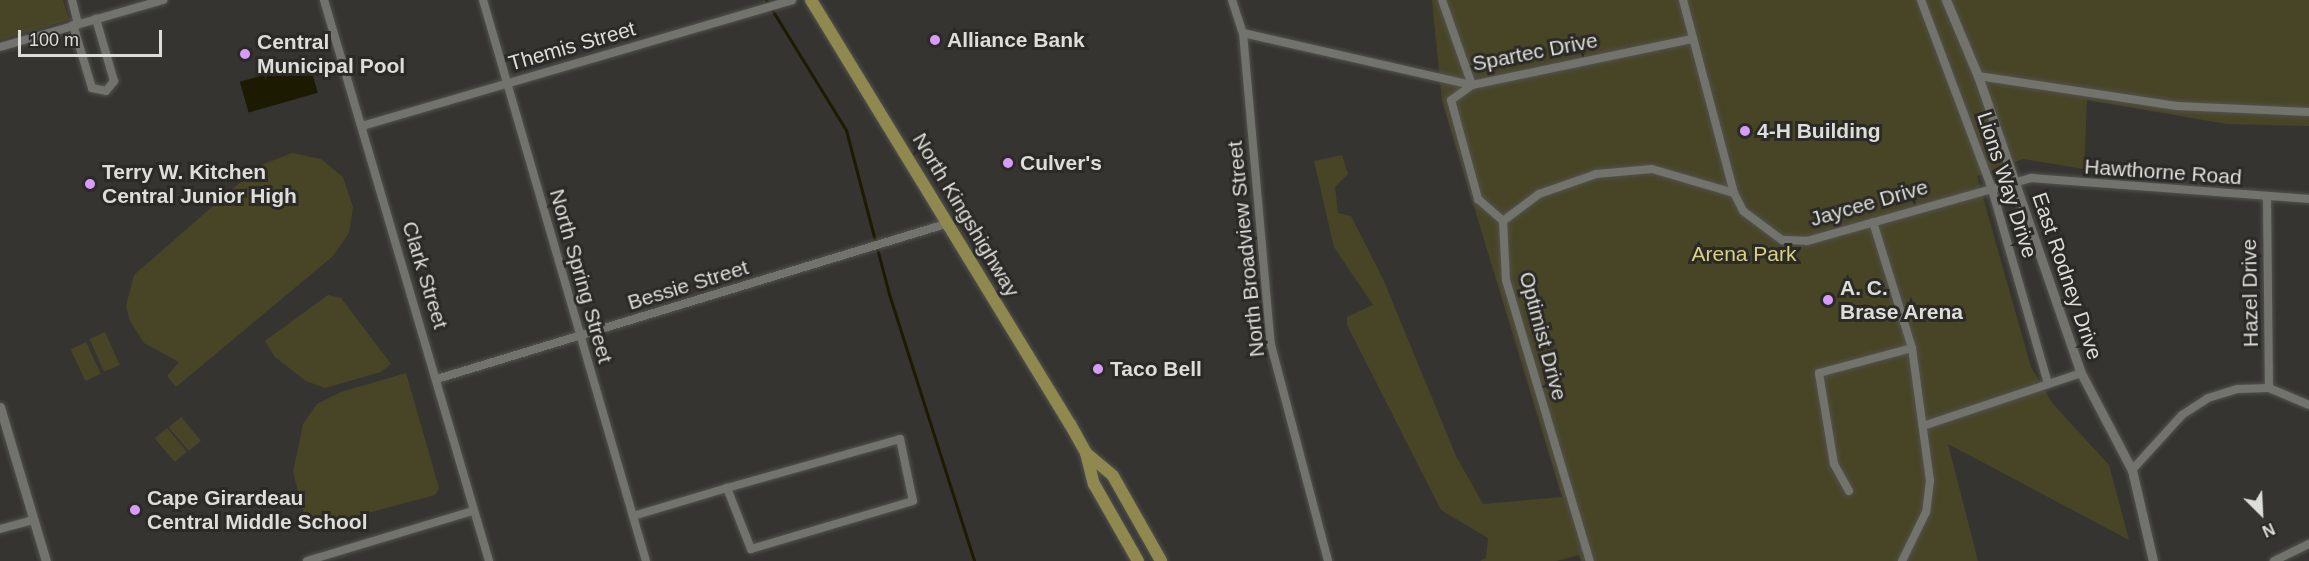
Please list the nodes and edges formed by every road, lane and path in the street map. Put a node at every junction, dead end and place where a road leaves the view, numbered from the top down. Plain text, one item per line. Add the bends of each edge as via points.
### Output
1 (72, 0) edge
2 (163, 0) edge
3 (324, 0) edge
4 (483, 0) edge
5 (811, 0) edge
6 (1232, 0) edge
7 (1442, 0) edge
8 (1683, 0) edge
9 (1921, 0) edge
10 (1946, 0) edge
11 (788, 2) edge
12 (96, 19) junction
13 (76, 24) junction
14 (1243, 33) junction
15 (1693, 39) junction
16 (0, 47) edge
17 (1978, 76) junction
18 (508, 83) junction
19 (1472, 85) junction
20 (2309, 112) edge
21 (362, 126) junction
22 (2015, 179) junction
23 (1991, 186) junction
24 (1734, 193) junction
25 (2267, 198) junction
26 (2309, 199) edge
27 (1503, 221) junction
28 (1873, 222) junction
29 (949, 223) junction
30 (579, 338) junction
31 (1912, 348) junction
32 (2081, 373) junction
33 (437, 379) junction
34 (2048, 384) junction
35 (2269, 388) junction
36 (2309, 405) edge
37 (0, 407) edge
38 (1923, 426) junction
39 (1086, 453) junction
40 (2132, 470) junction
41 (727, 488) junction
42 (1849, 491) dead end
43 (473, 511) junction
44 (633, 516) junction
45 (33, 519) junction
46 (0, 529) edge
47 (1126, 541) junction
48 (2309, 544) edge
49 (46, 561) edge
50 (307, 561) edge
51 (489, 561) edge
52 (646, 561) edge
53 (1127, 561) edge
54 (1138, 561) edge
55 (1161, 561) edge
56 (1328, 561) edge
57 (1590, 561) edge
58 (1902, 561) edge
59 (2153, 561) edge
60 (2274, 561) edge

1 - 13 street
2 - 12 street
3 - 21 street, Clark Street
4 - 18 street, North Spring Street
5 - 29 main road, North Kingshighway
6 - 14 street, North Broadview Street
7 - 19 street
8 - 15 street, Jaycee Drive
9 - 23 street, Lions Way Drive
10 - 17 street, East Rodney Drive
11 - 18 street, Themis Street
12 - 13 street
12 - 13 street via 114,81 106,90 92,88
13 - 16 street
14 - 19 street, Spartec Drive
14 - 56 street, North Broadview Street via 1271,345
15 - 19 street, Spartec Drive
15 - 24 street, Jaycee Drive
17 - 20 street via 2177,106
17 - 22 street, East Rodney Drive
18 - 21 street, Themis Street
18 - 30 street, North Spring Street
19 - 27 street via 1451,100 1478,199
21 - 33 street, Clark Street
22 - 23 street, Jaycee Drive
22 - 25 street, Hawthorne Road
22 - 32 street, East Rodney Drive
23 - 28 street, Jaycee Drive
23 - 34 street, Lions Way Drive
24 - 27 street via 1652,169 1596,174 1539,194
24 - 28 street, Jaycee Drive via 1743,211 1782,240 1807,241
25 - 26 street, Hawthorne Road
25 - 35 street, Hazel Drive
27 - 57 street, Optimist Drive via 1506,280
28 - 31 street
29 - 30 street, Bessie Street
29 - 39 main road, North Kingshighway
30 - 33 street, Bessie Street
30 - 44 street, North Spring Street
31 - 38 street
31 - 42 street via 1819,373 1834,464
32 - 34 street
32 - 40 street, East Rodney Drive
33 - 43 street, Clark Street
34 - 38 street
35 - 36 street
35 - 40 street via 2238,389 2208,398 2182,415
37 - 45 street
38 - 58 street via 1929,492 1926,512
39 - 47 main road, North Kingshighway via 1094,484
39 - 55 main road, North Kingshighway via 1113,476
40 - 59 street, East Rodney Drive
41 - 41 street via 900,439 913,501 751,549
41 - 44 street
43 - 50 street
43 - 51 street, Clark Street
44 - 52 street, North Spring Street
45 - 46 street
45 - 49 street
47 - 53 main road
47 - 54 main road, North Kingshighway
48 - 60 street

